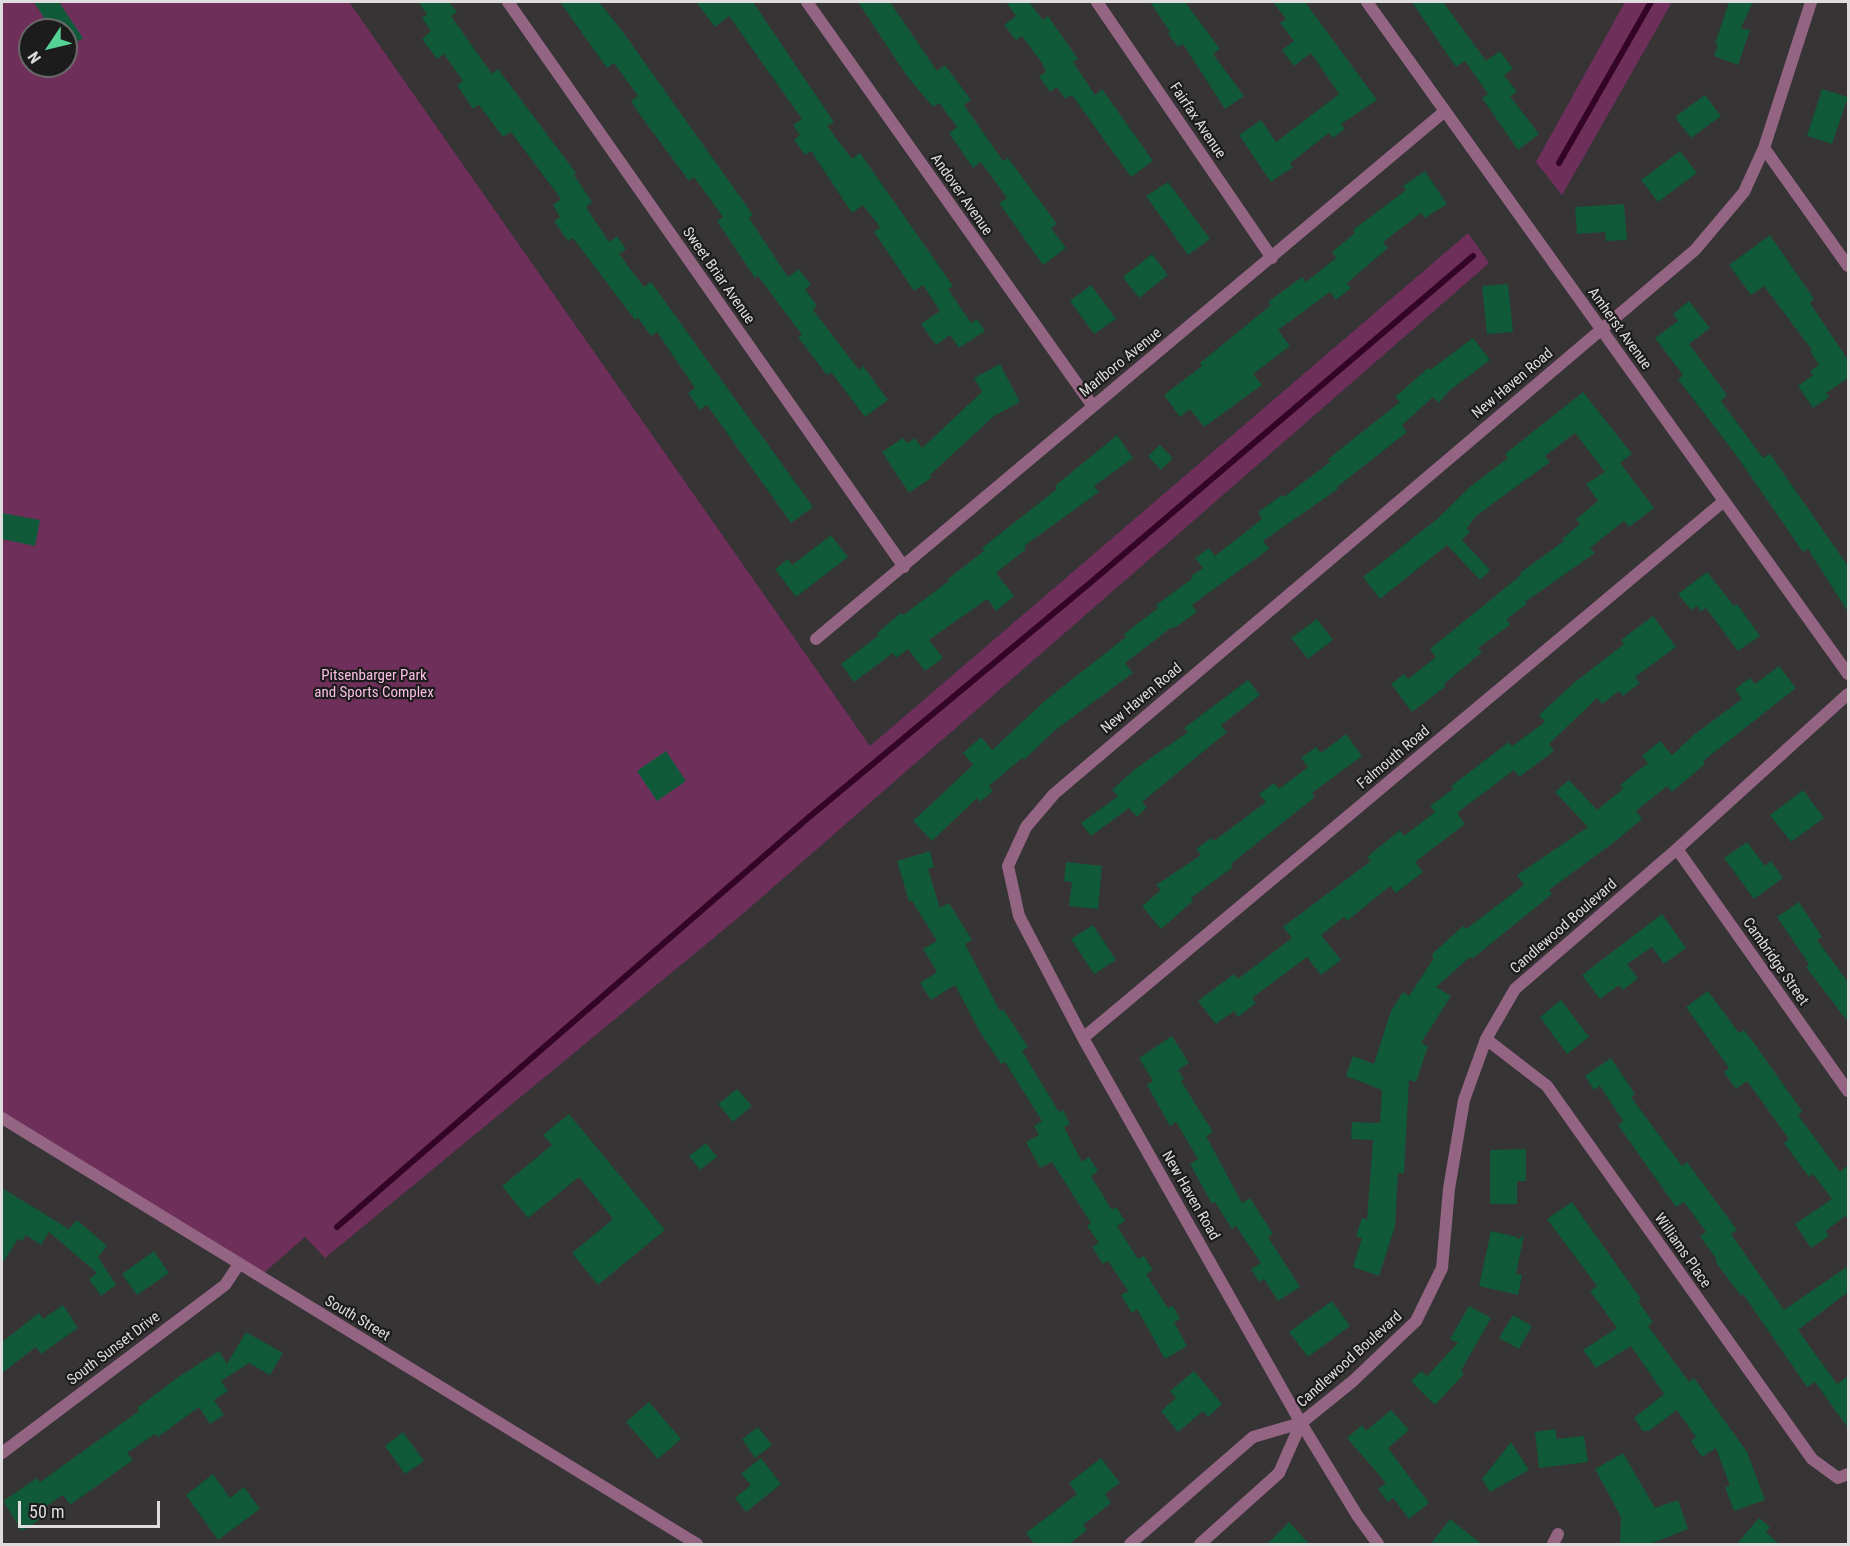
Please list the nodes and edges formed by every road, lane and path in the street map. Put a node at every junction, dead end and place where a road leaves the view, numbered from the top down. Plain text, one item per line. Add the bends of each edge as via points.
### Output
1 (508, 2) edge
2 (807, 2) edge
3 (1097, 2) edge
4 (1367, 2) edge
5 (1811, 2) edge
6 (1445, 111) junction
7 (1764, 148) junction
8 (1272, 258) junction
9 (1848, 266) edge
10 (1600, 329) junction
11 (1092, 405) junction
12 (1724, 501) junction
13 (904, 567) junction
14 (816, 639) dead end
15 (1848, 674) edge
16 (1848, 694) edge
17 (1677, 849) junction
18 (1083, 1038) junction
19 (1486, 1039) junction
20 (1848, 1091) edge
21 (2, 1118) edge
22 (239, 1264) junction
23 (1301, 1423) junction
24 (2, 1453) edge
25 (1848, 1473) edge
26 (697, 1545) edge
27 (1130, 1545) edge
28 (1200, 1545) edge
29 (1378, 1545) edge

1 - 13 street, Sweet Briar Avenue
2 - 11 street, Andover Avenue
3 - 8 street, Fairfax Avenue
4 - 6 street, Amherst Avenue
5 - 7 street, New Haven Road
6 - 8 street, Marlboro Avenue
6 - 10 street, Amherst Avenue
7 - 9 street
7 - 10 street, New Haven Road via 1744,192 1695,250
8 - 11 street, Marlboro Avenue
10 - 12 street, Amherst Avenue
10 - 18 street, New Haven Road via 1054,794 1026,827 1008,866 1019,916
11 - 13 street, Marlboro Avenue
12 - 15 street, Amherst Avenue
12 - 18 street, Falmouth Road
13 - 14 street, Marlboro Avenue
16 - 17 street, Candlewood Boulevard
17 - 19 street, Candlewood Boulevard via 1515,989
17 - 20 street, Cambridge Street
18 - 23 street, New Haven Road
19 - 23 street, Candlewood Boulevard via 1464,1100 1449,1189 1443,1268 1416,1321 1353,1381
19 - 25 street, Williams Place via 1547,1086 1812,1460 1838,1478
21 - 22 street, South Street
22 - 24 street, South Sunset Drive via 225,1285
22 - 26 street, South Street
23 - 27 street, Candlewood Boulevard via 1253,1437
23 - 28 street, Candlewood Boulevard via 1279,1473
23 - 29 street, New Haven Road

